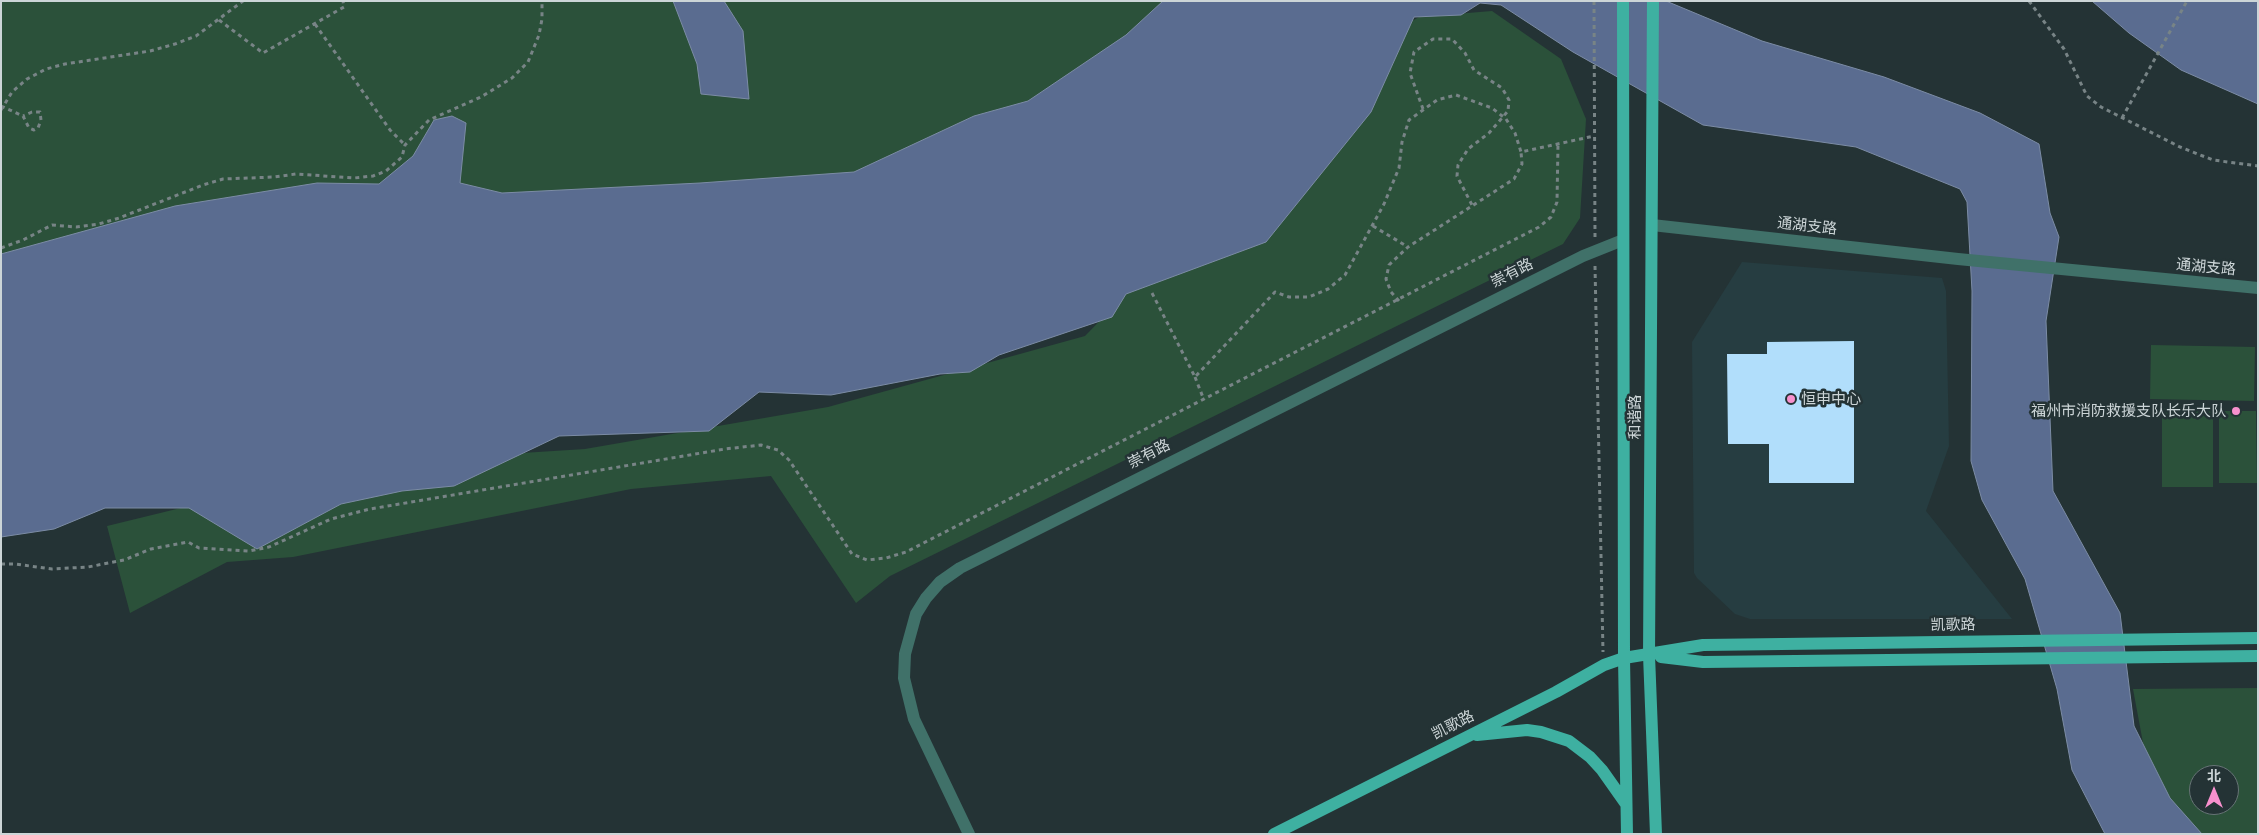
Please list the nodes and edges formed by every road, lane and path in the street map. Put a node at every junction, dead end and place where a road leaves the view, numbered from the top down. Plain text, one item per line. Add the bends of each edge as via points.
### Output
1 (243, 1) edge
2 (343, 1) edge
3 (542, 1) edge
4 (1594, 1) edge
5 (1623, 1) edge
6 (1653, 1) edge
7 (2029, 1) edge
8 (2187, 1) edge
9 (219, 20) junction
10 (315, 24) junction
11 (2, 108) edge
12 (1423, 108) junction
13 (23, 116) junction
14 (1503, 117) junction
15 (2122, 118) junction
16 (1594, 136) junction
17 (1558, 144) junction
18 (405, 145) junction
19 (1521, 152) junction
20 (2258, 166) edge
21 (1472, 205) junction
22 (1652, 219) junction
23 (1373, 226) junction
24 (1623, 240) junction
25 (1408, 247) junction
26 (1, 248) edge
27 (1595, 251) junction
28 (2258, 288) edge
29 (1152, 293) dead end
30 (1399, 301) junction
31 (1195, 377) junction
32 (1204, 400) junction
33 (1, 564) edge
34 (2258, 638) edge
35 (1649, 655) junction
36 (2258, 656) edge
37 (1624, 658) junction
38 (1604, 665) junction
39 (1462, 738) junction
40 (1626, 804) junction
41 (969, 834) edge
42 (1274, 834) edge
43 (1627, 834) edge
44 (1656, 834) edge

1 - 9 path
2 - 10 path via 344,7
3 - 18 path via 539,35 528,62 512,78 481,97 429,120
4 - 16 path
5 - 24 main road, 和谐路
6 - 22 main road, 和谐路
7 - 15 path via 2064,49 2087,96
8 - 15 path
9 - 10 path via 263,53
9 - 11 path via 196,36 175,44 46,69 12,92
10 - 18 path via 390,130
11 - 13 path
12 - 14 path via 1456,95 1492,108
12 - 14 path via 1410,73 1414,52 1433,39 1452,39 1474,70 1502,88 1509,100 1508,111
12 - 23 path via 1409,120 1402,142 1400,168
13 - 13 path via 40,112 38,128 30,128
14 - 19 path
14 - 21 path via 1468,149 1458,165 1457,176
15 - 20 path via 2214,160
16 - 17 path
16 - 27 path
17 - 19 path
17 - 30 path via 1557,202 1551,217 1503,247
18 - 26 path via 402,157 386,171 373,176 296,174 223,179 99,224 76,227 52,225
19 - 21 path via 1522,164 1514,179
21 - 25 path
22 - 28 street, 通湖支路 via 1958,259
22 - 35 main road, 和谐路
23 - 25 path
23 - 31 path via 1345,275 1328,289 1309,297 1289,297 1276,292
24 - 27 street, 崇有路
24 - 37 main road, 和谐路
25 - 30 path via 1388,265 1386,279
27 - 38 path
27 - 41 street, 崇有路 via 960,568 940,582 916,614 905,654 904,678 914,719
29 - 31 path
30 - 32 path
31 - 32 path
32 - 33 path via 906,552 886,558 867,560 852,554 789,460 778,450 761,445 370,509 331,519 269,547 249,551 199,548 188,542 88,567 52,569
34 - 35 main road, 凯歌路 via 1703,645
35 - 36 main road, 凯歌路 via 1703,662
35 - 37 main road, 凯歌路
35 - 44 main road, 和谐路
37 - 38 main road, 凯歌路
37 - 40 main road, 和谐路
38 - 39 main road, 凯歌路
39 - 40 main road via 1527,730 1564,739 1590,757
39 - 42 main road, 凯歌路
40 - 43 main road, 和谐路

